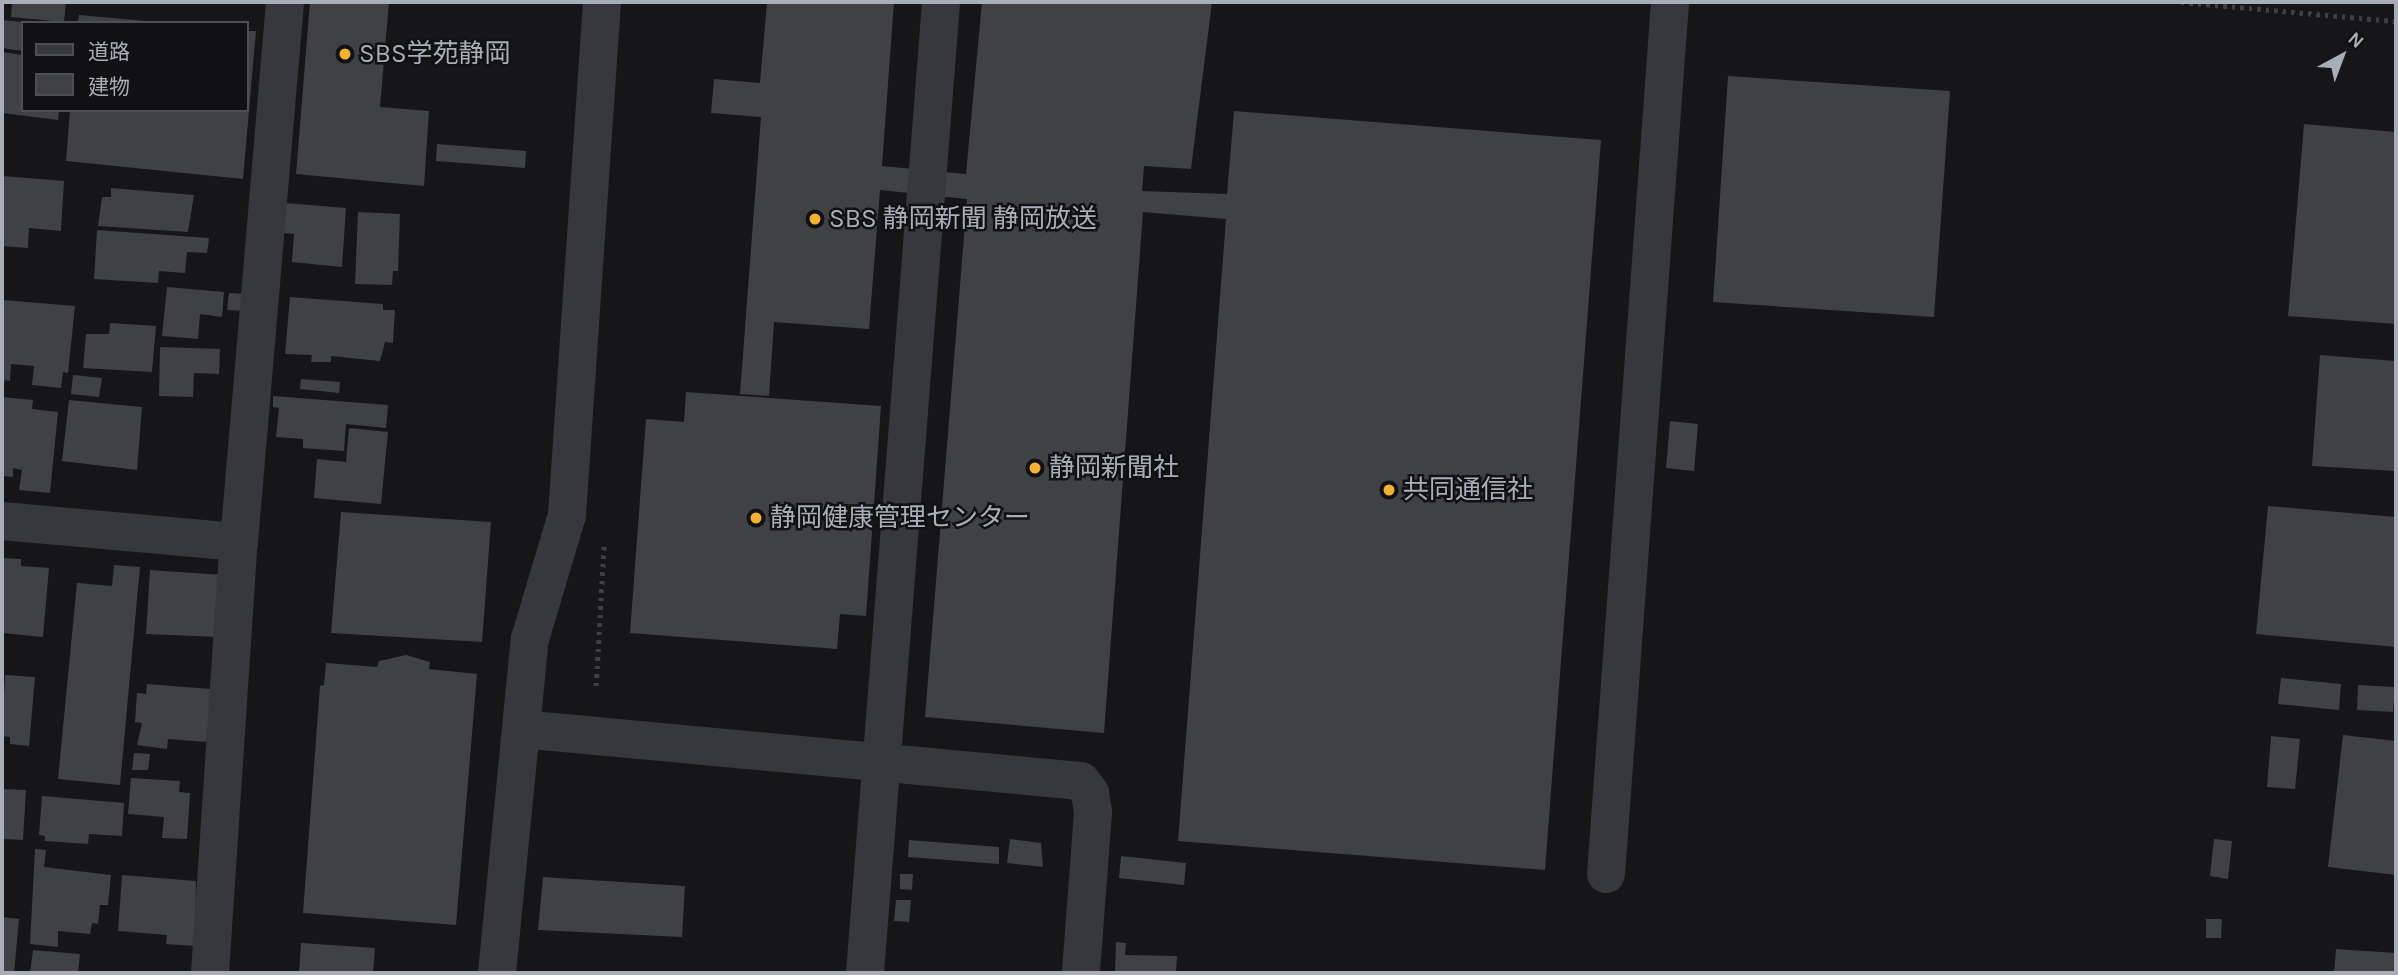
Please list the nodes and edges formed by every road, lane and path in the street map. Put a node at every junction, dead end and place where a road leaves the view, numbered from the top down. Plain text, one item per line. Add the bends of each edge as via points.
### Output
1 (285, 2) edge
2 (602, 2) edge
3 (941, 2) edge
4 (1670, 2) edge
5 (2181, 2) edge
6 (2396, 21) edge
7 (2, 522) edge
8 (239, 542) junction
9 (521, 729) junction
10 (880, 764) junction
11 (1606, 874) dead end
12 (210, 973) edge
13 (497, 973) edge
14 (865, 973) edge
15 (1081, 973) edge

1 - 8 street
2 - 9 street via 567,515 530,639
3 - 10 street
4 - 11 street
5 - 6 path
7 - 8 street
8 - 12 street
9 - 10 street
9 - 13 street
10 - 14 street
10 - 15 street via 1081,781 1090,793 1093,812

